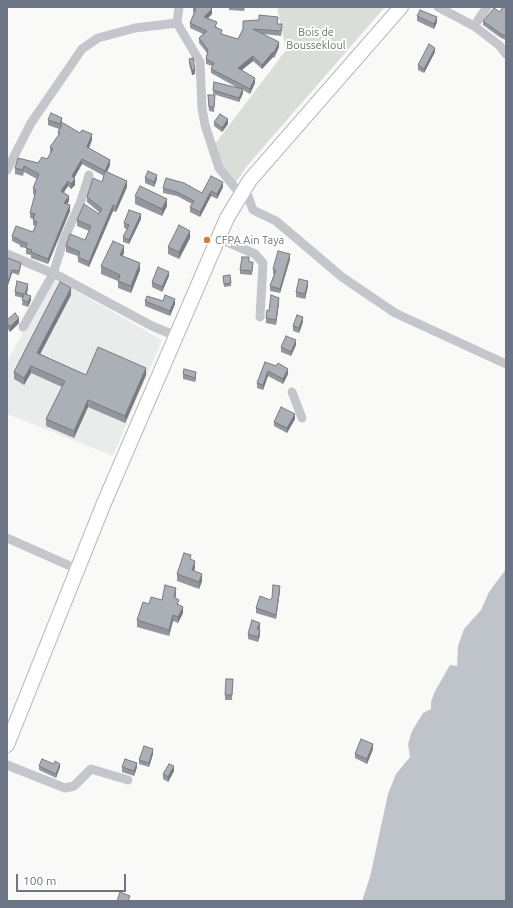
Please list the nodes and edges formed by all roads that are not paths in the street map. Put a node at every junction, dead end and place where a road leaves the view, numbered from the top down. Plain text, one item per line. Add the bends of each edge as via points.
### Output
1 (179, 7) edge
2 (401, 7) edge
3 (438, 7) edge
4 (487, 7) edge
5 (177, 23) junction
6 (474, 26) junction
7 (506, 54) edge
8 (7, 170) edge
9 (89, 175) dead end
10 (243, 191) junction
11 (218, 238) junction
12 (7, 254) edge
13 (53, 274) junction
14 (260, 317) dead end
15 (23, 327) dead end
16 (176, 336) junction
17 (506, 364) edge
18 (292, 392) dead end
19 (302, 418) dead end
20 (7, 538) edge
21 (77, 569) junction
22 (7, 745) edge
23 (7, 765) edge
24 (128, 780) dead end

1 - 5 street
2 - 10 main road
3 - 6 street
4 - 6 street
5 - 8 street via 135,28 98,38 82,49 31,123
5 - 10 street via 200,62 204,125 219,168
6 - 7 street
9 - 13 street
10 - 11 main road
10 - 17 street via 253,210 276,221 342,277 395,313
11 - 14 street via 255,254 263,263
11 - 16 main road
12 - 13 street
13 - 15 street
13 - 16 street
16 - 21 main road
18 - 19 street
20 - 21 street
21 - 22 main road
23 - 24 street via 65,788 74,786 91,769

